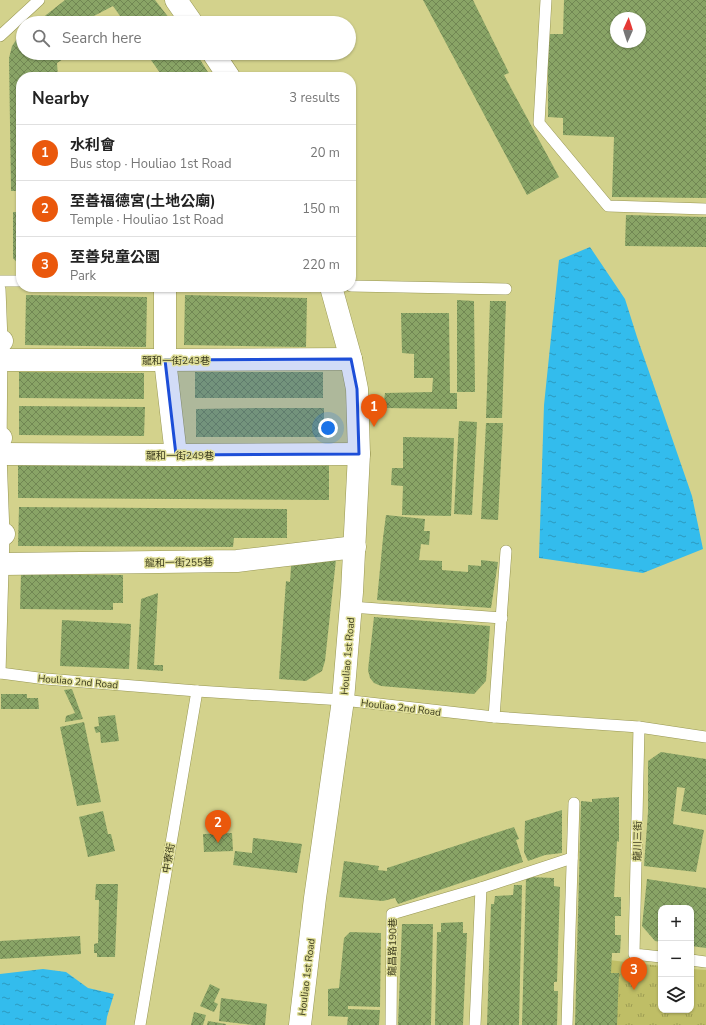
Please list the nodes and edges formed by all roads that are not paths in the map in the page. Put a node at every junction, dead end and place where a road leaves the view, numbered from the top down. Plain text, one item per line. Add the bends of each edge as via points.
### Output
1 (39, 0) edge
2 (176, 0) edge
3 (546, 0) edge
4 (22, 16) edge
5 (187, 16) edge
6 (16, 21) edge
7 (0, 36) edge
8 (218, 60) edge
9 (226, 72) edge
10 (706, 209) edge
11 (0, 281) edge
12 (16, 281) edge
13 (356, 286) edge
14 (0, 289) edge
15 (506, 289) dead end
16 (165, 292) edge
17 (332, 292) edge
18 (1, 347) edge
19 (350, 359) junction
20 (165, 360) junction
21 (0, 443) edge
22 (359, 454) junction
23 (176, 455) junction
24 (2, 534) edge
25 (355, 547) junction
26 (506, 551) dead end
27 (3, 564) junction
28 (351, 607) junction
29 (502, 618) junction
30 (0, 673) edge
31 (197, 690) junction
32 (343, 700) junction
33 (494, 717) junction
34 (639, 727) junction
35 (706, 737) edge
36 (574, 803) dead end
37 (572, 858) junction
38 (481, 888) junction
39 (658, 957) edge
40 (694, 960) edge
41 (706, 962) edge
42 (140, 1025) edge
43 (300, 1025) edge
44 (391, 1025) edge
45 (475, 1025) edge
46 (567, 1025) edge

1 - 4 lane
2 - 5 street
3 - 10 lane via 539,123 608,206
6 - 7 lane
8 - 9 street
11 - 12 lane
13 - 15 lane
14 - 18 lane
16 - 20 street
17 - 19 street, Houliao 1st Road
18 - 20 street, 龍和一街243巷
18 - 21 lane
19 - 20 street, 龍和一街243巷
19 - 22 street, Houliao 1st Road via 356,389
20 - 23 street
21 - 23 street, 龍和一街249巷
21 - 24 lane
22 - 23 street, 龍和一街249巷
22 - 25 street, Houliao 1st Road
24 - 27 lane
25 - 27 street, 龍和一街255巷 via 237,561
25 - 28 street, Houliao 1st Road
26 - 29 lane
27 - 30 lane
28 - 29 lane
28 - 32 street, Houliao 1st Road
29 - 33 lane
30 - 31 lane, Houliao 2nd Road via 46,679
31 - 32 lane, Houliao 2nd Road
31 - 42 lane, 中寮街
32 - 33 lane, Houliao 2nd Road
32 - 43 street, Houliao 1st Road
33 - 34 lane, Houliao 2nd Road
34 - 35 lane, Houliao 2nd Road
34 - 39 lane, 龍川三街 via 634,954
36 - 37 lane
37 - 38 lane, 龍昌路190巷
37 - 46 lane
38 - 44 lane, 龍昌路190巷 via 392,914
38 - 45 lane
40 - 41 lane

